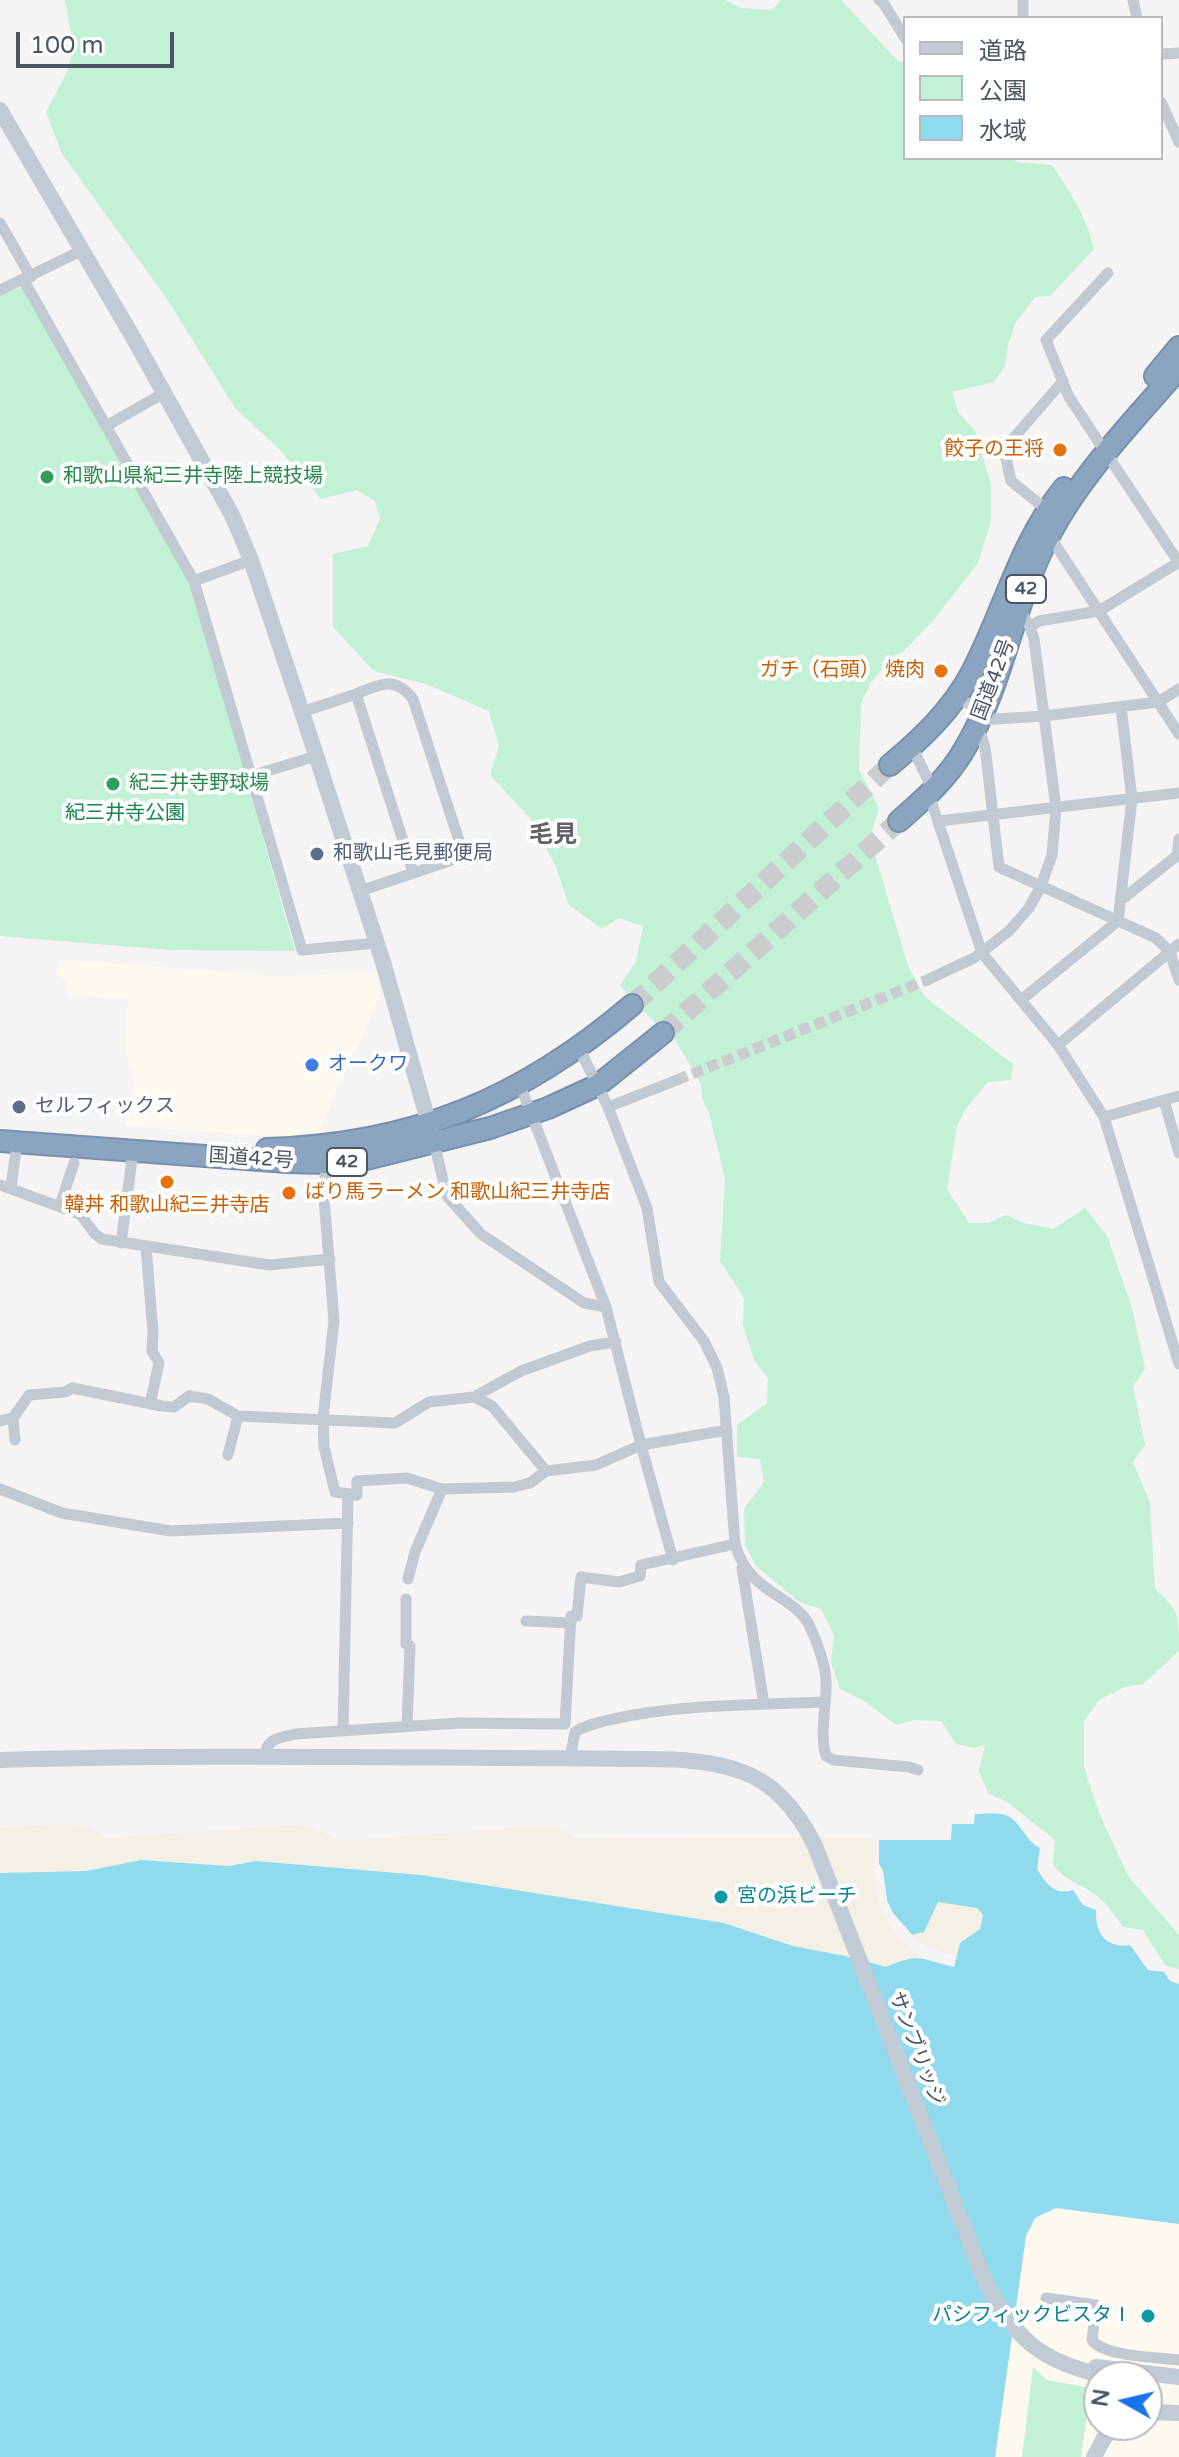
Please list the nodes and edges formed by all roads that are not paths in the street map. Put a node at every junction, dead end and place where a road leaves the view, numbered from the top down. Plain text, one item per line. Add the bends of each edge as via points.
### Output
1 (879, 0) edge
2 (903, 35) edge
3 (1163, 106) edge
4 (0, 110) edge
5 (1179, 142) edge
6 (0, 223) edge
7 (81, 251) junction
8 (1108, 273) dead end
9 (27, 278) junction
10 (0, 290) edge
11 (1179, 347) edge
12 (1179, 368) edge
13 (1063, 381) junction
14 (164, 393) junction
15 (106, 426) junction
16 (1104, 448) junction
17 (1047, 510) junction
18 (1049, 535) junction
19 (251, 560) junction
20 (1179, 562) edge
21 (194, 581) junction
22 (1007, 589) junction
23 (1099, 611) junction
24 (1025, 618) junction
25 (1179, 689) edge
26 (356, 694) junction
27 (957, 697) junction
28 (1158, 702) junction
29 (1121, 707) junction
30 (302, 712) junction
31 (1044, 716) junction
32 (979, 721) junction
33 (1179, 734) edge
34 (912, 747) junction
35 (316, 756) junction
36 (890, 765) tunnel mouth
37 (251, 776) junction
38 (931, 792) junction
39 (1179, 793) edge
40 (1132, 799) junction
41 (1056, 808) junction
42 (992, 816) junction
43 (899, 821) tunnel mouth
44 (939, 821) junction
45 (1179, 839) edge
46 (1178, 855) edge
47 (413, 872) junction
48 (1041, 886) junction
49 (360, 891) junction
50 (1120, 901) junction
51 (1118, 921) junction
52 (377, 943) junction
53 (1174, 948) edge
54 (978, 956) junction
55 (927, 980) tunnel mouth
56 (1179, 980) edge
57 (1021, 1000) junction
58 (632, 1005) tunnel mouth
59 (663, 1033) tunnel mouth
60 (1058, 1045) junction
61 (579, 1048) junction
62 (677, 1080) tunnel mouth
63 (520, 1085) junction
64 (598, 1085) junction
65 (1179, 1096) edge
66 (1164, 1100) junction
67 (608, 1107) junction
68 (531, 1114) junction
69 (1104, 1117) junction
70 (0, 1129) edge
71 (432, 1134) junction
72 (9, 1142) edge
73 (133, 1151) junction
74 (1179, 1153) edge
75 (74, 1163) dead end
76 (326, 1163) junction
77 (6, 1186) edge
78 (60, 1205) junction
79 (121, 1243) junction
80 (146, 1247) junction
81 (330, 1259) junction
82 (606, 1307) junction
83 (616, 1342) junction
84 (1179, 1364) edge
85 (474, 1397) junction
86 (150, 1404) junction
87 (238, 1416) junction
88 (13, 1418) junction
89 (323, 1418) junction
90 (0, 1421) edge
91 (727, 1430) junction
92 (15, 1440) dead end
93 (641, 1445) junction
94 (228, 1455) dead end
95 (546, 1471) junction
96 (0, 1489) edge
97 (442, 1489) junction
98 (348, 1494) junction
99 (348, 1523) junction
100 (735, 1544) junction
101 (673, 1560) junction
102 (741, 1563) junction
103 (408, 1579) dead end
104 (406, 1599) dead end
105 (526, 1621) dead end
106 (571, 1623) junction
107 (824, 1702) junction
108 (764, 1704) junction
109 (407, 1726) junction
110 (570, 1728) junction
111 (343, 1731) junction
112 (570, 1758) junction
113 (264, 1759) junction
114 (0, 1760) edge
115 (918, 1770) dead end
116 (1046, 2298) dead end
117 (1044, 2354) junction
118 (1179, 2360) edge
119 (1083, 2370) edge
120 (1179, 2377) edge

1 - 2 street
3 - 5 street
4 - 7 street
6 - 9 street
7 - 9 street
7 - 14 street
8 - 13 street via 1046,340
9 - 10 street
9 - 15 street
11 - 16 highway, 国道42号 / 42
12 - 16 highway, 国道42号 / 42
13 - 16 street
13 - 17 street via 1004,449 1011,481
14 - 15 street
14 - 19 street
15 - 21 street
16 - 17 highway, 国道42号 / 42
16 - 18 highway, 国道42号 / 42
16 - 20 street
17 - 22 highway, 国道42号 / 42
18 - 23 street
18 - 24 highway, 国道42号 / 42 via 1032,574
19 - 21 street
19 - 30 street
20 - 23 street
21 - 37 street
22 - 24 street
22 - 27 highway, 国道42号 / 42
23 - 24 street via 1039,621
23 - 28 street
24 - 31 street
24 - 32 highway, 国道42号 / 42
25 - 28 street
26 - 30 street
26 - 47 street
26 - 47 street via 385,683 403,687 413,699 464,856
27 - 32 street
27 - 34 highway, 国道42号 / 42
28 - 29 street
28 - 33 street
29 - 31 street
29 - 40 street
30 - 35 street
31 - 32 street
31 - 41 street
32 - 38 highway, 国道42号 / 42 via 953,767
32 - 42 street
34 - 36 highway, 国道42号 / 42
34 - 38 street
35 - 37 street
35 - 49 street
37 - 52 street via 302,950
38 - 43 highway, 国道42号 / 42
38 - 44 street
39 - 40 street
40 - 41 street
40 - 50 street
41 - 42 street
41 - 48 street via 1052,855
42 - 44 street
42 - 48 street via 999,867
44 - 54 street
45 - 46 street
46 - 50 street
47 - 49 street
48 - 51 street
48 - 54 street via 1019,919
49 - 52 street
50 - 51 street
51 - 53 street
51 - 57 street
52 - 71 street
53 - 56 street
53 - 60 street
54 - 55 street
54 - 57 street
57 - 60 street
58 - 61 highway, 国道42号 / 42
59 - 64 highway, 国道42号 / 42
60 - 69 street
61 - 63 highway, 国道42号 / 42
61 - 64 street
62 - 67 street
63 - 68 street
63 - 71 highway, 国道42号 / 42
64 - 67 street
64 - 68 highway, 国道42号 / 42
65 - 66 street
66 - 69 street
66 - 74 street
67 - 91 street via 647,1208 659,1282 704,1341 717,1368
68 - 71 highway, 国道42号 / 42
68 - 82 street
69 - 84 street
70 - 71 highway, 国道42号 / 42 via 265,1149
71 - 76 highway, 国道42号 / 42 via 362,1160
71 - 82 street via 447,1196 481,1234 584,1303
72 - 73 highway, 国道42号 / 42
72 - 77 street
73 - 76 highway, 国道42号 / 42
73 - 79 street
75 - 78 street
76 - 81 street
77 - 78 street
78 - 79 street via 80,1214 102,1239
79 - 80 street
80 - 81 street via 269,1265
80 - 86 street via 152,1351 159,1363
81 - 89 street via 334,1321
82 - 83 street
83 - 85 street via 521,1371
83 - 93 street
85 - 89 street via 429,1402 395,1423
85 - 95 street via 492,1406
86 - 87 street via 174,1407 189,1396 208,1399
86 - 88 street via 72,1388 29,1395
87 - 89 street
87 - 94 street
88 - 90 street
88 - 92 street
89 - 98 street via 335,1492
91 - 93 street
91 - 100 street
93 - 95 street via 596,1465
93 - 101 street
95 - 97 street via 514,1487
96 - 99 street via 62,1513 171,1531
97 - 98 street via 397,1478 357,1481 357,1495
97 - 103 street
98 - 99 street
99 - 111 street
100 - 101 street
100 - 102 street
101 - 106 street via 641,1565 640,1576 619,1582 581,1577 577,1616 571,1616
102 - 107 street via 810,1626 826,1678
102 - 108 street
104 - 109 street
105 - 106 street
106 - 110 street
107 - 108 street
107 - 115 street via 824,1752 829,1759
108 - 110 street via 647,1713
109 - 110 street via 496,1722
109 - 111 street
110 - 112 street
111 - 113 street via 278,1738 267,1745
112 - 113 street, サンブリッジ
112 - 117 street, サンブリッジ via 686,1760 739,1770 780,1795 808,1830 983,2276 1004,2316
113 - 114 street, サンブリッジ
116 - 118 street via 1096,2305 1092,2340 1099,2347
117 - 119 street
117 - 120 street via 1078,2364

